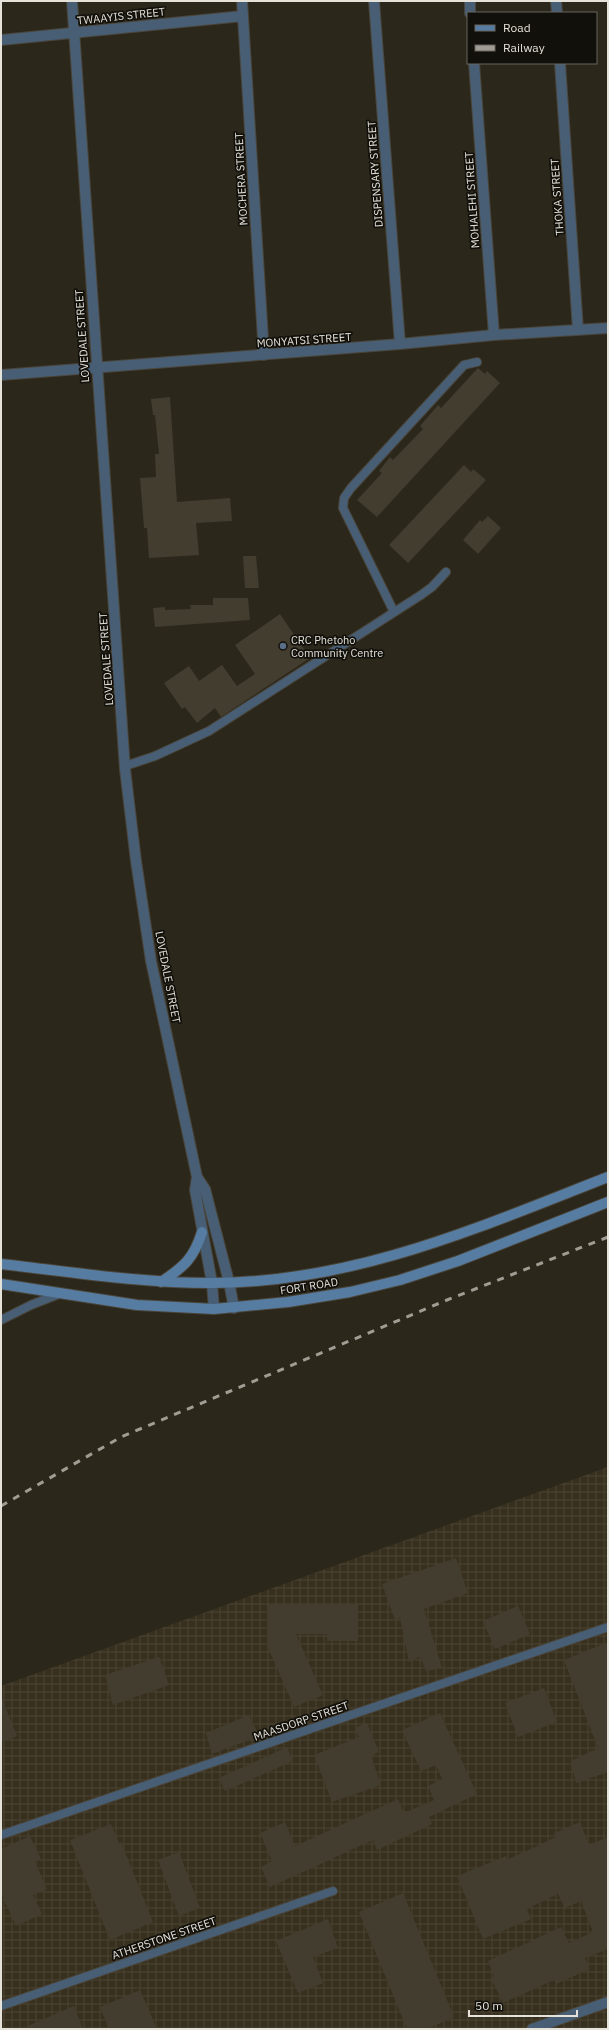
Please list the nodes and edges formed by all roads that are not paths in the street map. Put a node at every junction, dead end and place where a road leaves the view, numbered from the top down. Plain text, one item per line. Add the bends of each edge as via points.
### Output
1 (72, 1) edge
2 (242, 1) edge
3 (374, 1) edge
4 (470, 1) edge
5 (556, 1) edge
6 (470, 12) edge
7 (557, 12) edge
8 (243, 16) junction
9 (75, 33) junction
10 (1, 40) edge
11 (474, 64) edge
12 (560, 64) edge
13 (608, 328) edge
14 (578, 330) junction
15 (494, 335) junction
16 (400, 344) junction
17 (264, 355) junction
18 (476, 362) dead end
19 (96, 368) junction
20 (1, 375) edge
21 (446, 572) dead end
22 (394, 612) junction
23 (125, 766) junction
24 (197, 1177) junction
25 (608, 1177) edge
26 (608, 1202) edge
27 (202, 1232) junction
28 (1, 1264) edge
29 (161, 1282) junction
30 (229, 1282) junction
31 (212, 1283) junction
32 (1, 1284) edge
33 (59, 1294) junction
34 (234, 1308) junction
35 (214, 1309) junction
36 (1, 1320) edge
37 (608, 1627) edge
38 (1, 1835) edge
39 (333, 1891) dead end
40 (608, 2002) edge
41 (1, 2006) edge
42 (532, 2029) edge

1 - 9 street, LOVEDALE STREET
2 - 8 street, MOCHERA STREET
3 - 16 street, DISPENSARY STREET
4 - 6 street
5 - 7 street
8 - 9 street, TWAAYIS STREET
8 - 17 street, MOCHERA STREET
9 - 10 street, TWAAYIS STREET
9 - 19 street, LOVEDALE STREET
11 - 15 street, MOHALEHI STREET
12 - 14 street, THOKA STREET
13 - 14 street, MONYATSI STREET
14 - 15 street, MONYATSI STREET
15 - 16 street, MONYATSI STREET
16 - 17 street, MONYATSI STREET
17 - 19 street, MONYATSI STREET
18 - 22 lane via 464,365 344,498 343,508
19 - 20 street, MONYATSI STREET
19 - 23 street, LOVEDALE STREET
21 - 22 lane via 432,587
22 - 23 lane via 209,731 155,756
23 - 24 street, LOVEDALE STREET via 151,961
24 - 27 street, LOVEDALE STREET via 195,1190
24 - 30 street via 206,1189
25 - 30 main road, FORT ROAD via 443,1241 390,1257 279,1279
26 - 34 main road, FORT ROAD via 458,1261 400,1280 350,1292
27 - 29 main road via 190,1259
27 - 31 street, LOVEDALE STREET
28 - 29 main road, FORT ROAD
29 - 31 main road, FORT ROAD
30 - 31 main road, FORT ROAD
30 - 34 street
31 - 35 street, LOVEDALE STREET
32 - 33 main road, FORT ROAD
33 - 35 main road, FORT ROAD via 137,1305
33 - 36 lane
34 - 35 main road, FORT ROAD
37 - 38 lane, MAASDORP STREET
39 - 41 lane, ATHERSTONE STREET
40 - 42 street

